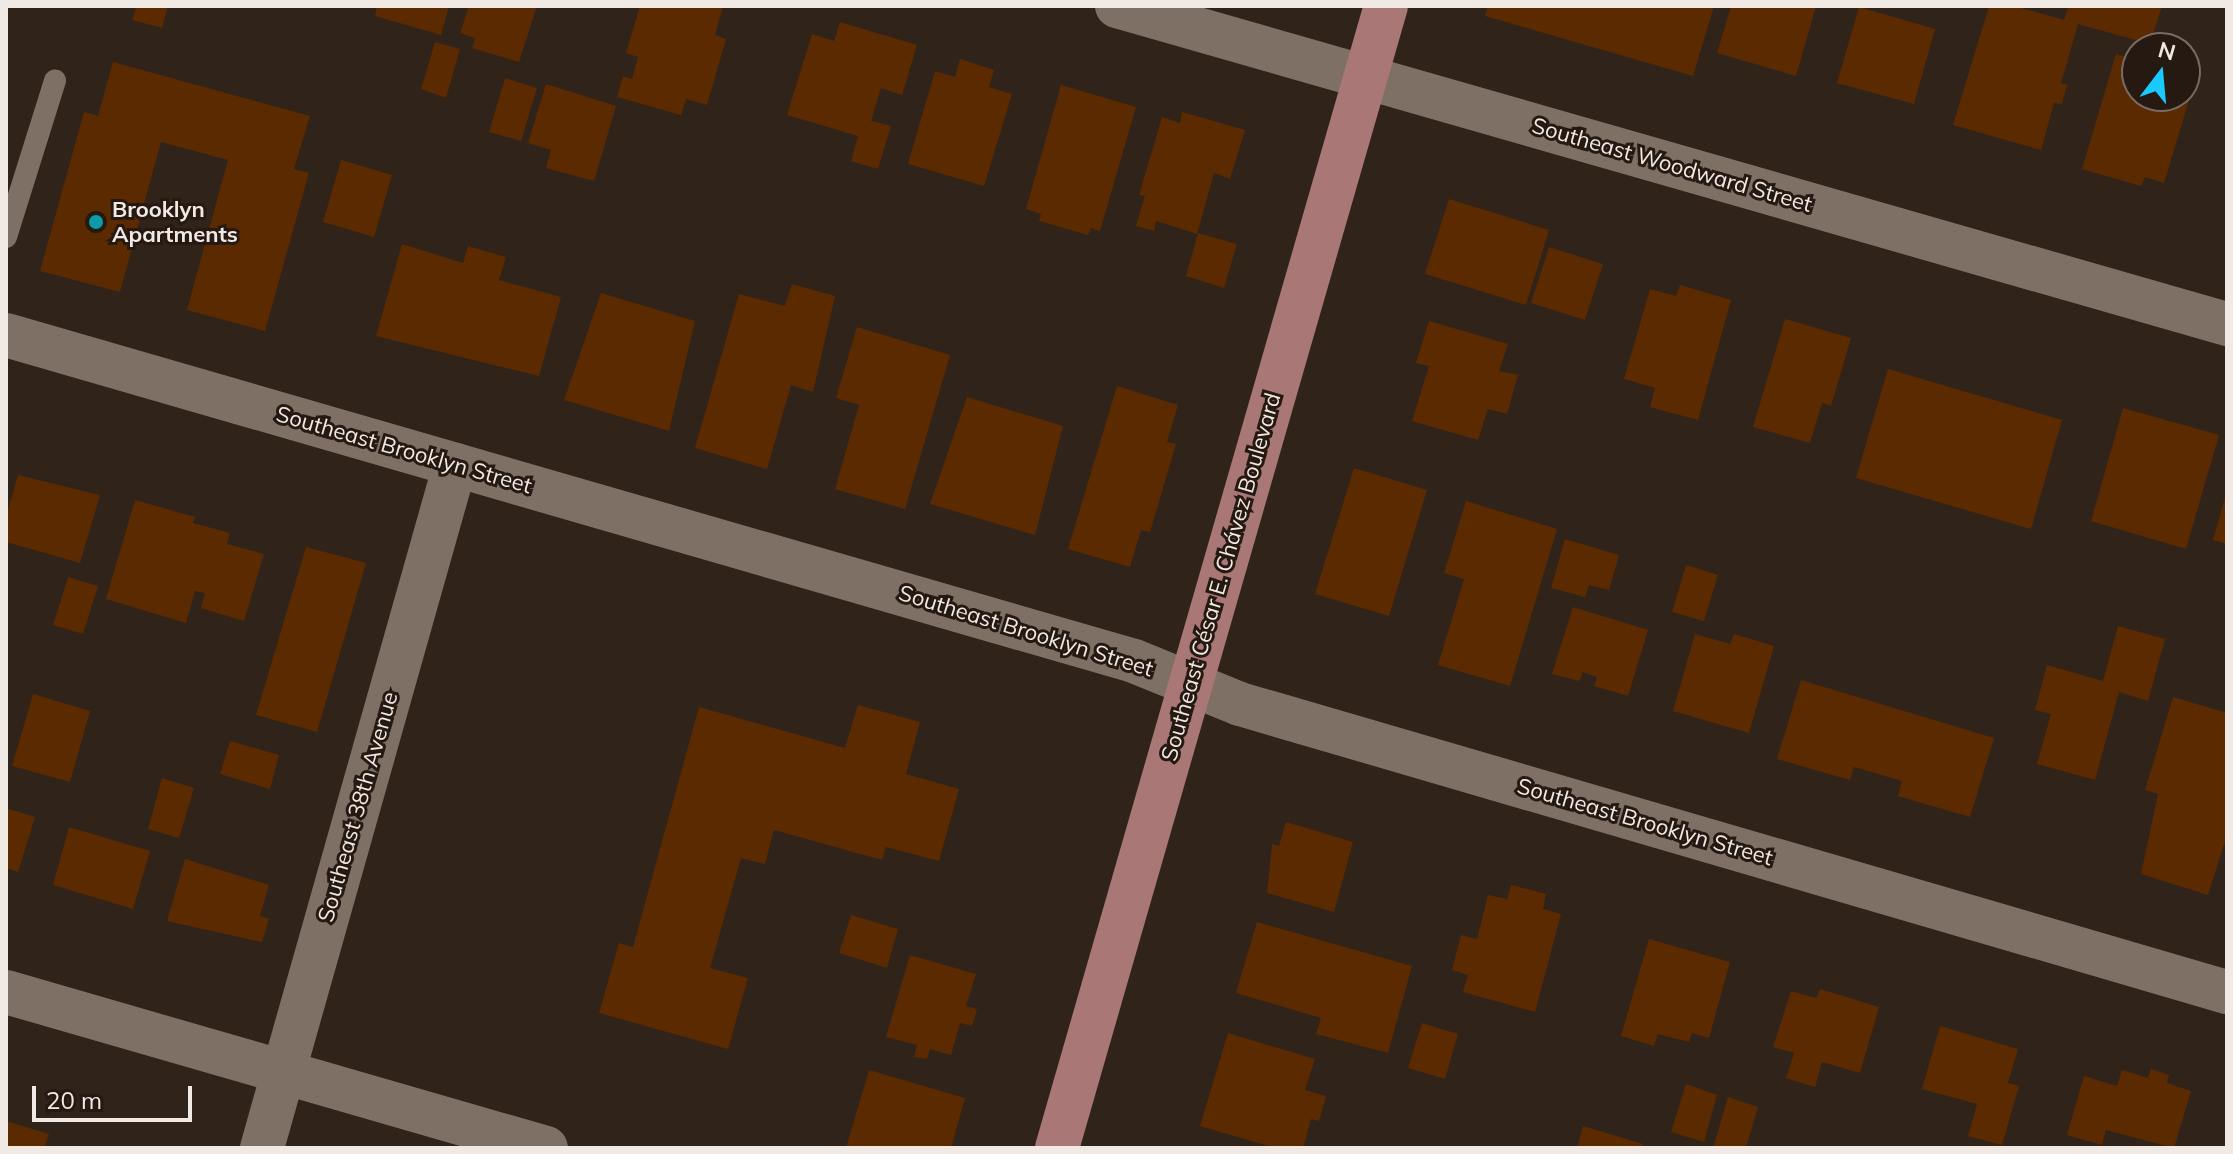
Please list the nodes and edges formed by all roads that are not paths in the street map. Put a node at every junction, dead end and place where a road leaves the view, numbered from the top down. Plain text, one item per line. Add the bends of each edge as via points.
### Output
1 (1117, 6) edge
2 (1386, 6) edge
3 (1366, 77) junction
4 (55, 81) dead end
5 (6, 237) edge
6 (2227, 324) edge
7 (6, 335) edge
8 (455, 465) junction
9 (1189, 684) junction
10 (6, 992) edge
11 (2227, 992) edge
12 (283, 1071) junction
13 (262, 1148) edge
14 (546, 1148) edge
15 (1057, 1148) edge

1 - 3 street, Southeast Woodward Street
2 - 3 main road, Southeast César E. Chávez Boulevard
3 - 6 street, Southeast Woodward Street
3 - 9 main road, Southeast César E. Chávez Boulevard
4 - 5 lane
7 - 8 street, Southeast Brooklyn Street
8 - 9 street, Southeast Brooklyn Street via 1134,661
8 - 12 street, Southeast 38th Avenue
9 - 11 street, Southeast Brooklyn Street via 1240,704
9 - 15 main road, Southeast César E. Chávez Boulevard
10 - 12 street
12 - 13 street, Southeast 38th Avenue
12 - 14 street

